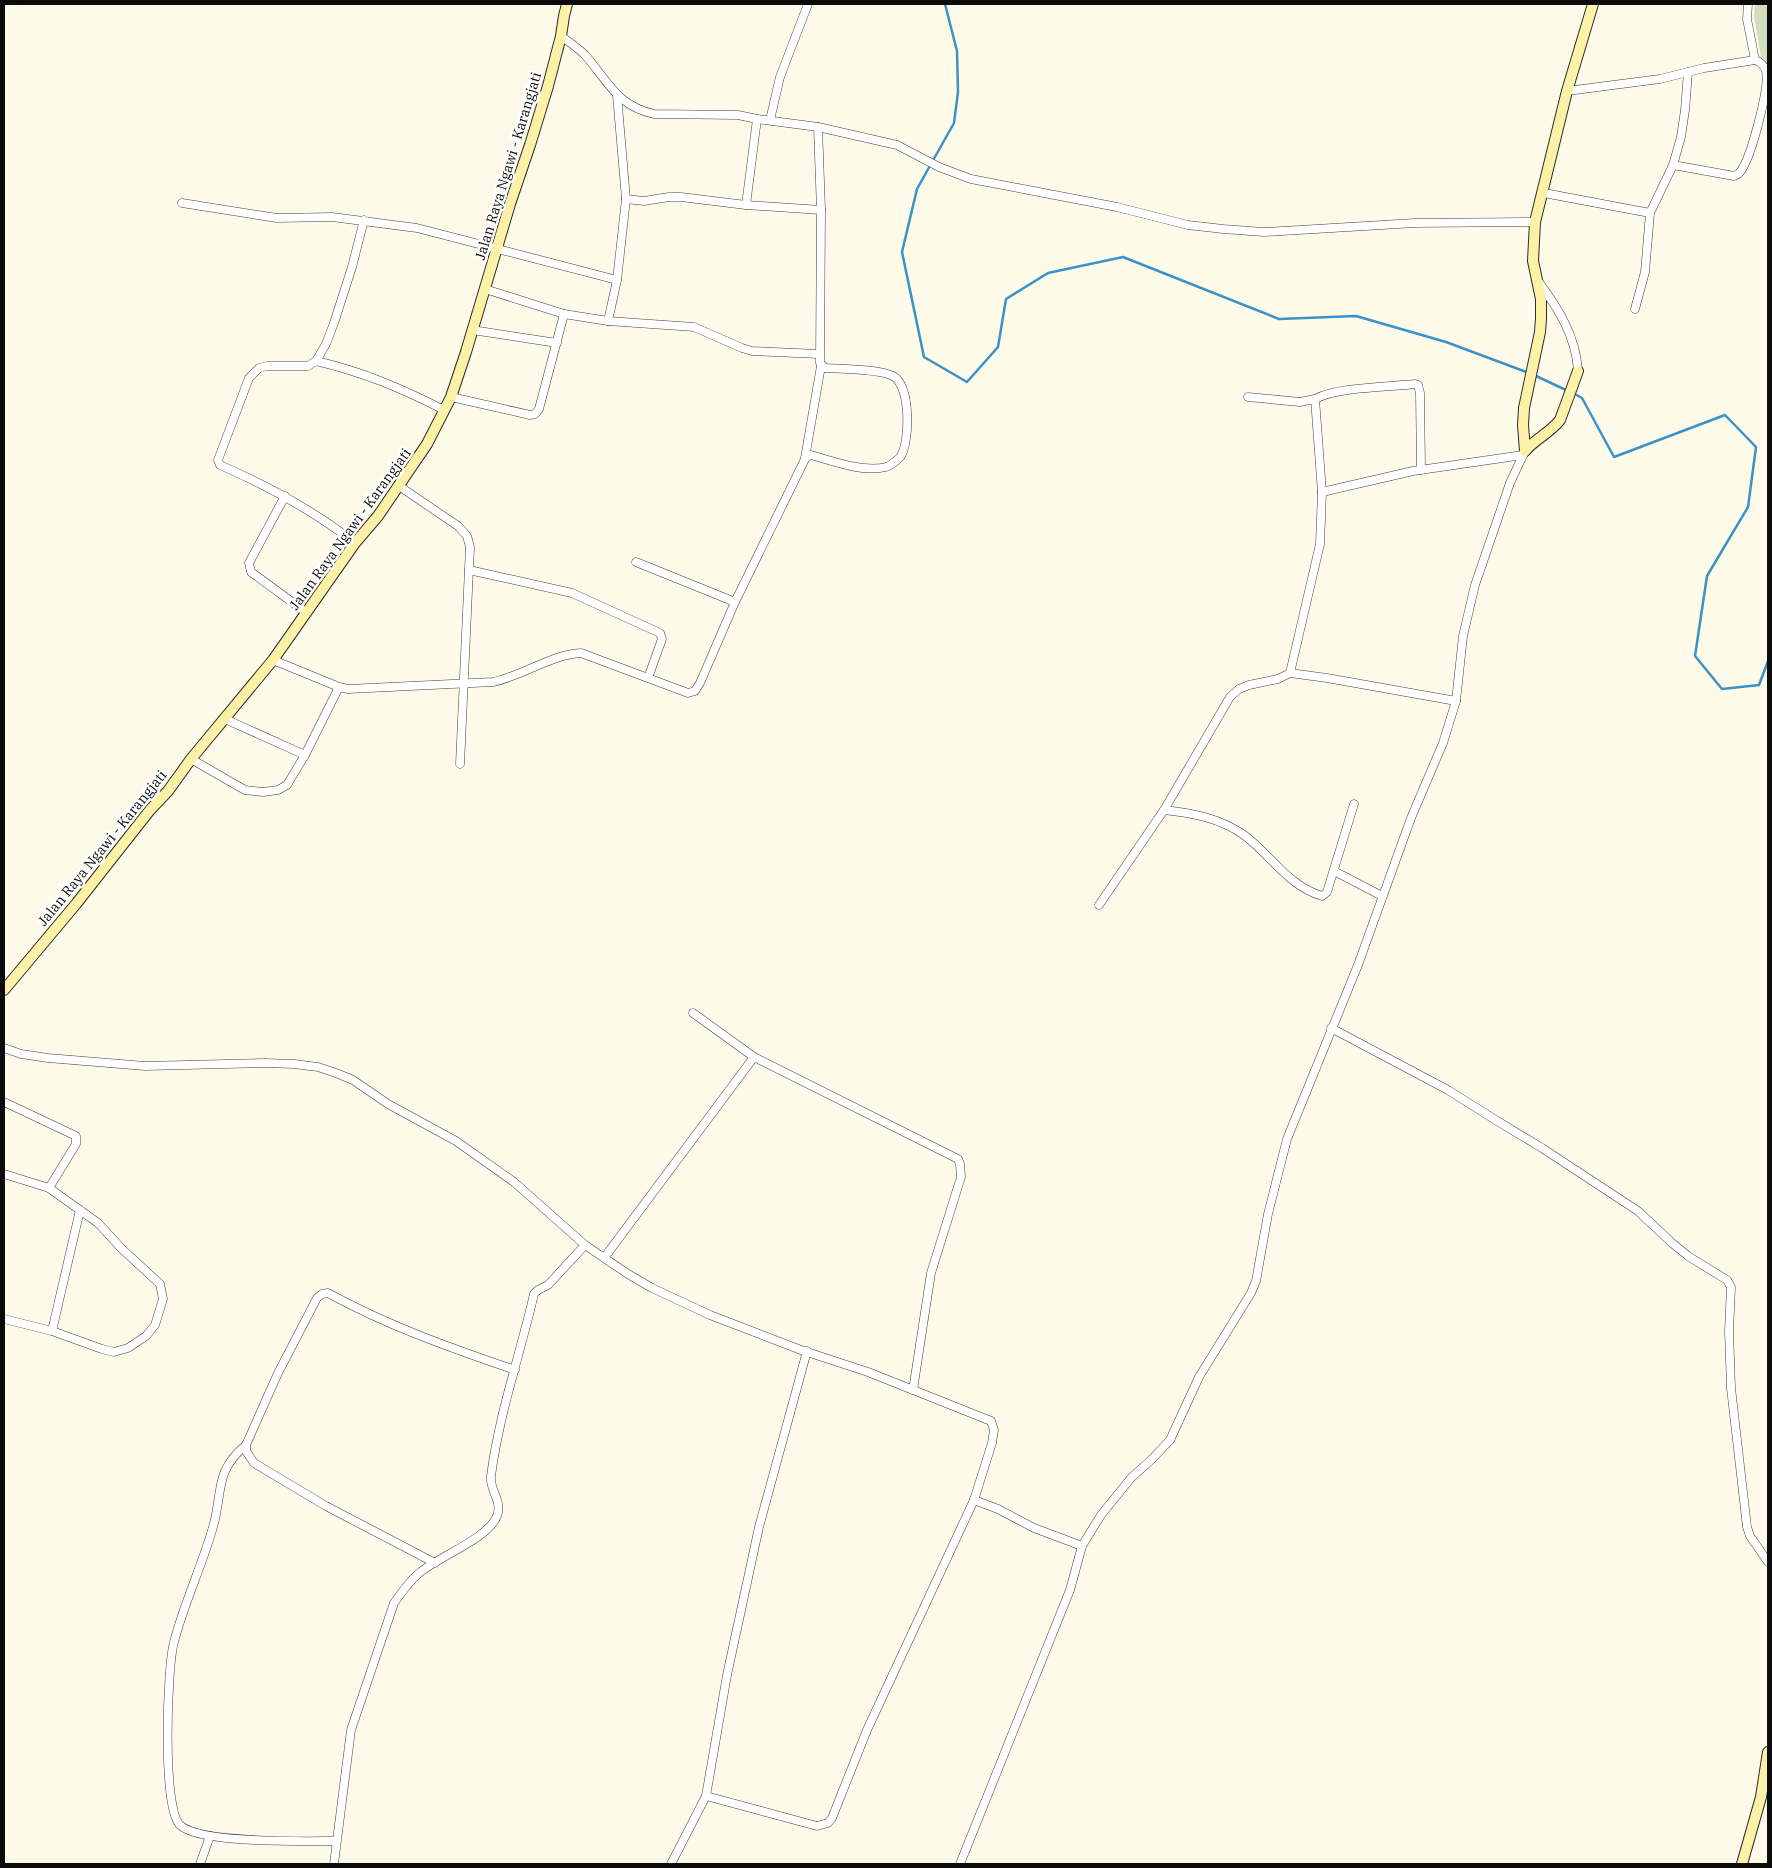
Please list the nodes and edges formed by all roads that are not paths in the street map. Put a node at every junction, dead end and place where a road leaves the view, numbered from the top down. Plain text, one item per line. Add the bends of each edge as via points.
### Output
1 (568, 4) edge
2 (808, 4) edge
3 (1593, 4) edge
4 (1748, 4) edge
5 (561, 36) junction
6 (1755, 60) junction
7 (1688, 72) junction
8 (1567, 91) junction
9 (617, 95) junction
10 (757, 119) junction
11 (770, 120) junction
12 (818, 127) junction
13 (1673, 165) junction
14 (1544, 193) junction
15 (626, 199) junction
16 (182, 203) dead end
17 (746, 205) junction
18 (821, 210) junction
19 (1650, 213) junction
20 (364, 220) junction
21 (1535, 222) junction
22 (496, 248) junction
23 (617, 280) junction
24 (1538, 280) junction
25 (485, 289) junction
26 (1635, 309) dead end
27 (564, 314) junction
28 (608, 321) junction
29 (472, 330) junction
30 (557, 343) junction
31 (819, 354) junction
32 (316, 360) junction
33 (821, 366) junction
34 (1578, 371) joint
35 (451, 397) junction
36 (1248, 397) dead end
37 (1315, 400) junction
38 (444, 410) junction
39 (1524, 453) junction
40 (805, 458) junction
41 (1420, 470) junction
42 (399, 486) junction
43 (1322, 492) junction
44 (286, 496) junction
45 (355, 543) junction
46 (636, 562) dead end
47 (469, 570) junction
48 (735, 602) junction
49 (307, 613) junction
50 (273, 660) junction
51 (1290, 673) junction
52 (648, 678) junction
53 (465, 685) junction
54 (339, 688) junction
55 (1456, 701) junction
56 (226, 720) junction
57 (305, 755) junction
58 (191, 759) junction
59 (460, 764) dead end
60 (1354, 804) dead end
61 (1164, 810) junction
62 (1334, 871) junction
63 (1382, 896) junction
64 (1099, 905) dead end
65 (4, 990) edge
66 (693, 1013) dead end
67 (1332, 1028) junction
68 (4, 1048) edge
69 (754, 1057) junction
70 (4, 1102) edge
71 (4, 1174) edge
72 (49, 1188) junction
73 (80, 1210) junction
74 (585, 1245) junction
75 (604, 1258) junction
76 (4, 1320) edge
77 (52, 1331) junction
78 (807, 1351) junction
79 (515, 1370) junction
80 (913, 1390) junction
81 (246, 1446) junction
82 (974, 1500) junction
83 (1082, 1546) junction
84 (1768, 1562) edge
85 (435, 1563) junction
86 (1768, 1752) edge
87 (706, 1796) junction
88 (1765, 1797) edge
89 (210, 1836) junction
90 (336, 1841) junction
91 (200, 1864) edge
92 (334, 1864) edge
93 (670, 1864) edge
94 (960, 1864) edge
95 (1742, 1864) edge

1 - 5 street, Jalan Raya Ngawi - Karangjati
2 - 11 street via 780,77
3 - 8 street
4 - 6 street via 1747,18
5 - 9 street via 584,54
5 - 22 street, Jalan Raya Ngawi - Karangjati
6 - 7 street
6 - 13 street via 1764,66 1766,84 1754,139 1740,173 1734,176
7 - 8 street via 1660,79
7 - 13 street via 1681,137
8 - 14 street
9 - 10 street via 629,105 654,114 718,114
9 - 15 street
10 - 11 street
10 - 17 street
11 - 12 street
12 - 18 street
12 - 21 street via 897,145 971,179 1118,207 1188,225 1271,232 1415,223
13 - 19 street
14 - 19 street
14 - 21 street
15 - 17 street via 644,201 682,197
15 - 23 street
16 - 20 street via 277,218 307,216
17 - 18 street
18 - 31 street
19 - 26 street via 1645,272
20 - 22 street via 417,228
20 - 32 street via 334,323
21 - 24 street via 1533,261
22 - 23 street
22 - 25 street, Jalan Raya Ngawi - Karangjati
23 - 28 street
24 - 34 street via 1563,316 1577,357
24 - 39 street via 1540,332 1524,408
25 - 27 street
25 - 29 street, Jalan Raya Ngawi - Karangjati
27 - 28 street
27 - 30 street
28 - 31 street via 694,327 752,351
29 - 30 street
29 - 35 street, Jalan Raya Ngawi - Karangjati
30 - 35 street via 535,414
31 - 33 street
32 - 38 street via 381,380
32 - 44 street via 308,366 259,368 249,378 218,460 220,465
33 - 40 street
33 - 40 street via 886,373 896,377 902,386 908,410 908,427 901,456 888,467 871,469 811,456
34 - 39 street via 1555,427 1535,440
35 - 38 street, Jalan Raya Ngawi - Karangjati
36 - 37 street via 1300,402
37 - 41 street via 1338,392 1418,385
37 - 43 street
38 - 42 street, Jalan Raya Ngawi - Karangjati via 427,444
39 - 41 street
39 - 55 street via 1507,491 1476,584 1463,636
40 - 48 street
41 - 43 street
42 - 45 street, Jalan Raya Ngawi - Karangjati
42 - 47 street via 458,526 467,536
43 - 51 street via 1320,544
44 - 45 street
44 - 49 street via 249,566 251,572
45 - 49 street, Jalan Raya Ngawi - Karangjati
46 - 48 street
47 - 52 street via 572,592 660,633 662,639
47 - 53 street
48 - 52 street via 695,691 688,693
49 - 50 street, Jalan Raya Ngawi - Karangjati
50 - 54 street
50 - 56 street, Jalan Raya Ngawi - Karangjati
51 - 55 street
51 - 61 street via 1239,689 1230,697
52 - 53 street via 595,657 569,653 508,679
53 - 54 street
53 - 59 street
54 - 57 street
55 - 63 street via 1443,743
56 - 57 street
56 - 58 street, Jalan Raya Ngawi - Karangjati
57 - 58 street via 287,785 263,792 245,790
58 - 65 street, Jalan Raya Ngawi - Karangjati
60 - 62 street
61 - 62 street via 1196,814 1221,822 1244,835 1283,873 1320,895 1327,892
61 - 64 street
62 - 63 street
63 - 67 street
66 - 69 street
67 - 83 street via 1287,1139 1251,1293 1199,1376 1170,1440 1131,1478 1101,1515
67 - 84 street via 1448,1090 1542,1148 1638,1211 1688,1256 1727,1280 1731,1287 1731,1388 1747,1527
68 - 74 street via 48,1058 145,1066 294,1064 336,1073 464,1146 514,1182
69 - 75 street
69 - 80 street via 958,1159 961,1177 931,1273
70 - 72 street via 76,1136 76,1144
71 - 72 street
72 - 73 street
73 - 77 street
73 - 77 street via 98,1223 160,1284 163,1299 155,1324 146,1336 128,1348 114,1352
74 - 75 street
74 - 79 street via 548,1285 534,1294
75 - 78 street via 652,1288
76 - 77 street
78 - 80 street
78 - 87 street via 759,1527 727,1675
79 - 81 street via 435,1342 328,1293 322,1294 316,1298 278,1373
79 - 85 street via 491,1476 497,1516 479,1535
80 - 82 street via 984,1417 994,1424 992,1444
81 - 85 street via 254,1463 326,1506
81 - 89 street via 234,1454 224,1471 214,1526 173,1643 169,1685 169,1784 176,1820 189,1831
82 - 83 street
82 - 87 street via 867,1730 832,1818 823,1825 810,1824
83 - 94 street via 1070,1590
85 - 90 street via 419,1573 394,1603 351,1730
86 - 88 street
87 - 93 street
88 - 95 street
89 - 90 street
89 - 91 street
90 - 92 street

